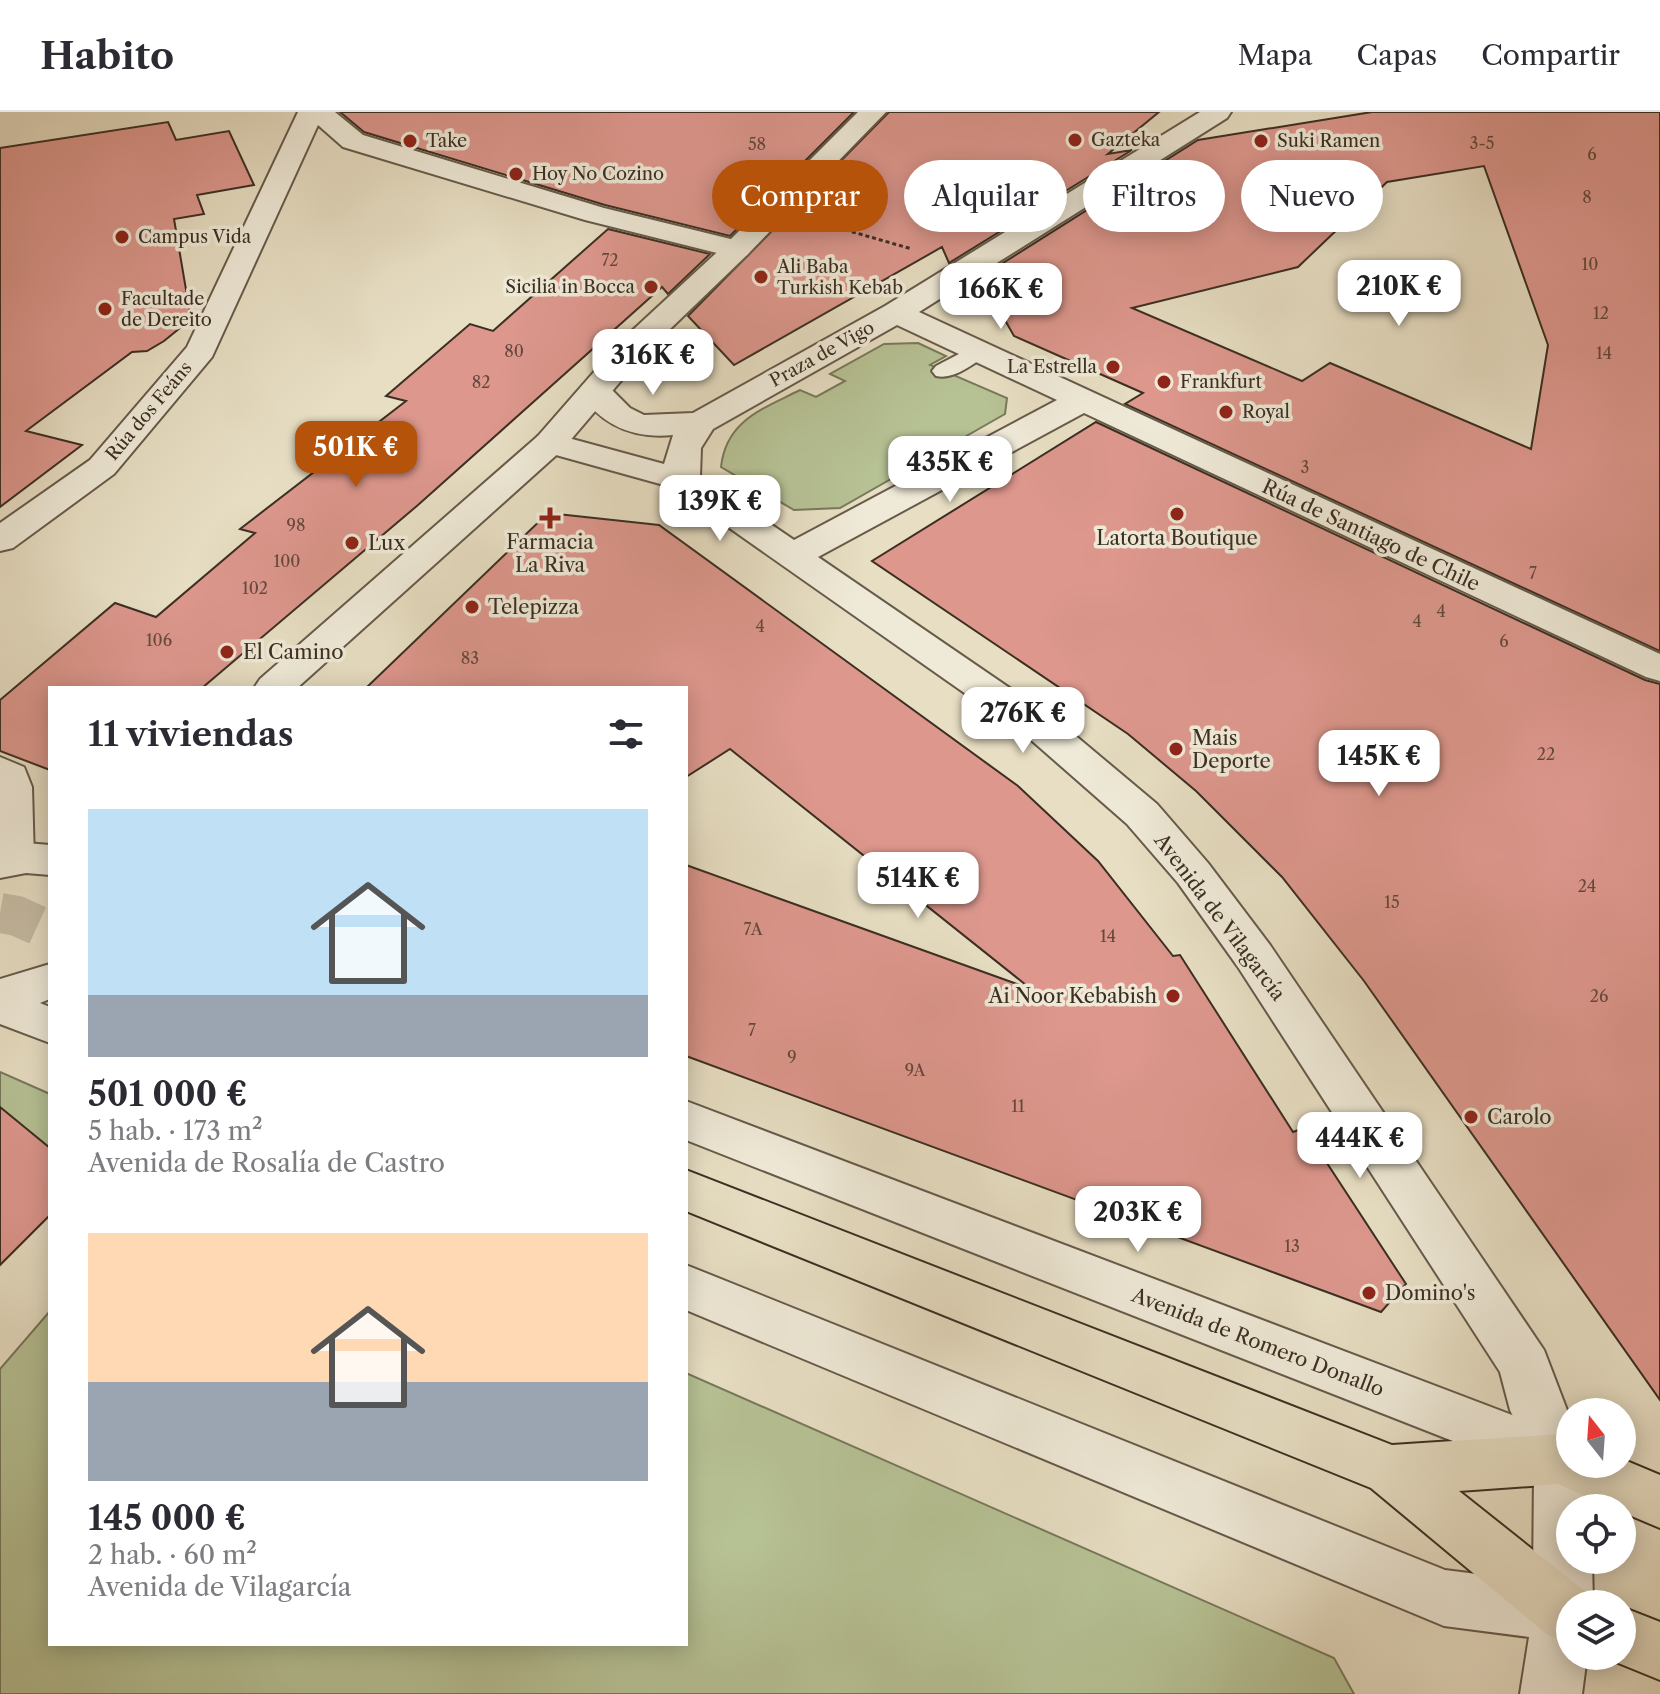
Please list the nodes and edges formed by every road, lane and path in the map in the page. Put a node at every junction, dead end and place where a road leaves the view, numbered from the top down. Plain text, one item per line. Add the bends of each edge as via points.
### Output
1 (311, 112) edge
2 (319, 112) edge
3 (873, 112) edge
4 (1220, 112) edge
5 (852, 232) edge
6 (737, 249) junction
7 (921, 251) dead end
8 (896, 313) junction
9 (595, 392) junction
10 (1081, 401) junction
11 (701, 422) junction
12 (550, 443) junction
13 (683, 480) junction
14 (0, 540) edge
15 (792, 556) junction
16 (1660, 669) edge
17 (276, 686) edge
18 (0, 770) edge
19 (30, 858) edge
20 (48, 981) edge
21 (0, 996) edge
22 (0, 1005) edge
23 (48, 1025) edge
24 (688, 1121) edge
25 (688, 1191) edge
26 (688, 1288) edge
27 (1556, 1441) edge
28 (1556, 1457) edge
29 (1556, 1463) edge
30 (1391, 1470) junction
31 (1568, 1478) edge
32 (1605, 1478) edge
33 (1660, 1502) edge
34 (1566, 1590) edge
35 (1556, 1606) edge
36 (1556, 1613) edge
37 (1636, 1642) edge
38 (1660, 1651) edge
39 (1556, 1667) edge
40 (1551, 1694) edge

1 - 14 street, Rúa dos Feáns via 201,350 102,467
2 - 6 street via 353,141 595,214
3 - 6 street
4 - 8 street
5 - 7 path
6 - 9 street via 632,348
8 - 10 street, Praza de Vigo via 972,366
8 - 11 street, Praza de Vigo
9 - 11 street, Praza de Vigo via 617,417 640,425
9 - 12 street
10 - 15 street
10 - 16 street, Rúa de Santiago de Chile
11 - 13 street via 682,449
12 - 13 street, Avenida de Vilagarcía
12 - 17 street
13 - 15 street, Avenida de Vilagarcía
15 - 27 street, Avenida de Vilagarcía via 1044,730 1142,814 1254,956 1483,1299 1525,1366 1538,1410
18 - 19 street via 9,776
20 - 21 street
22 - 23 street
24 - 28 street, Avenida de Romero Donallo
25 - 30 main road, Avenida de Romero Donallo
26 - 36 street via 1444,1598
29 - 30 main road, Avenida de Romero Donallo
30 - 35 main road, Avenida de Romero Donallo
31 - 34 street
32 - 33 main road, Avenida de Romero Donallo
37 - 38 main road
39 - 40 street

